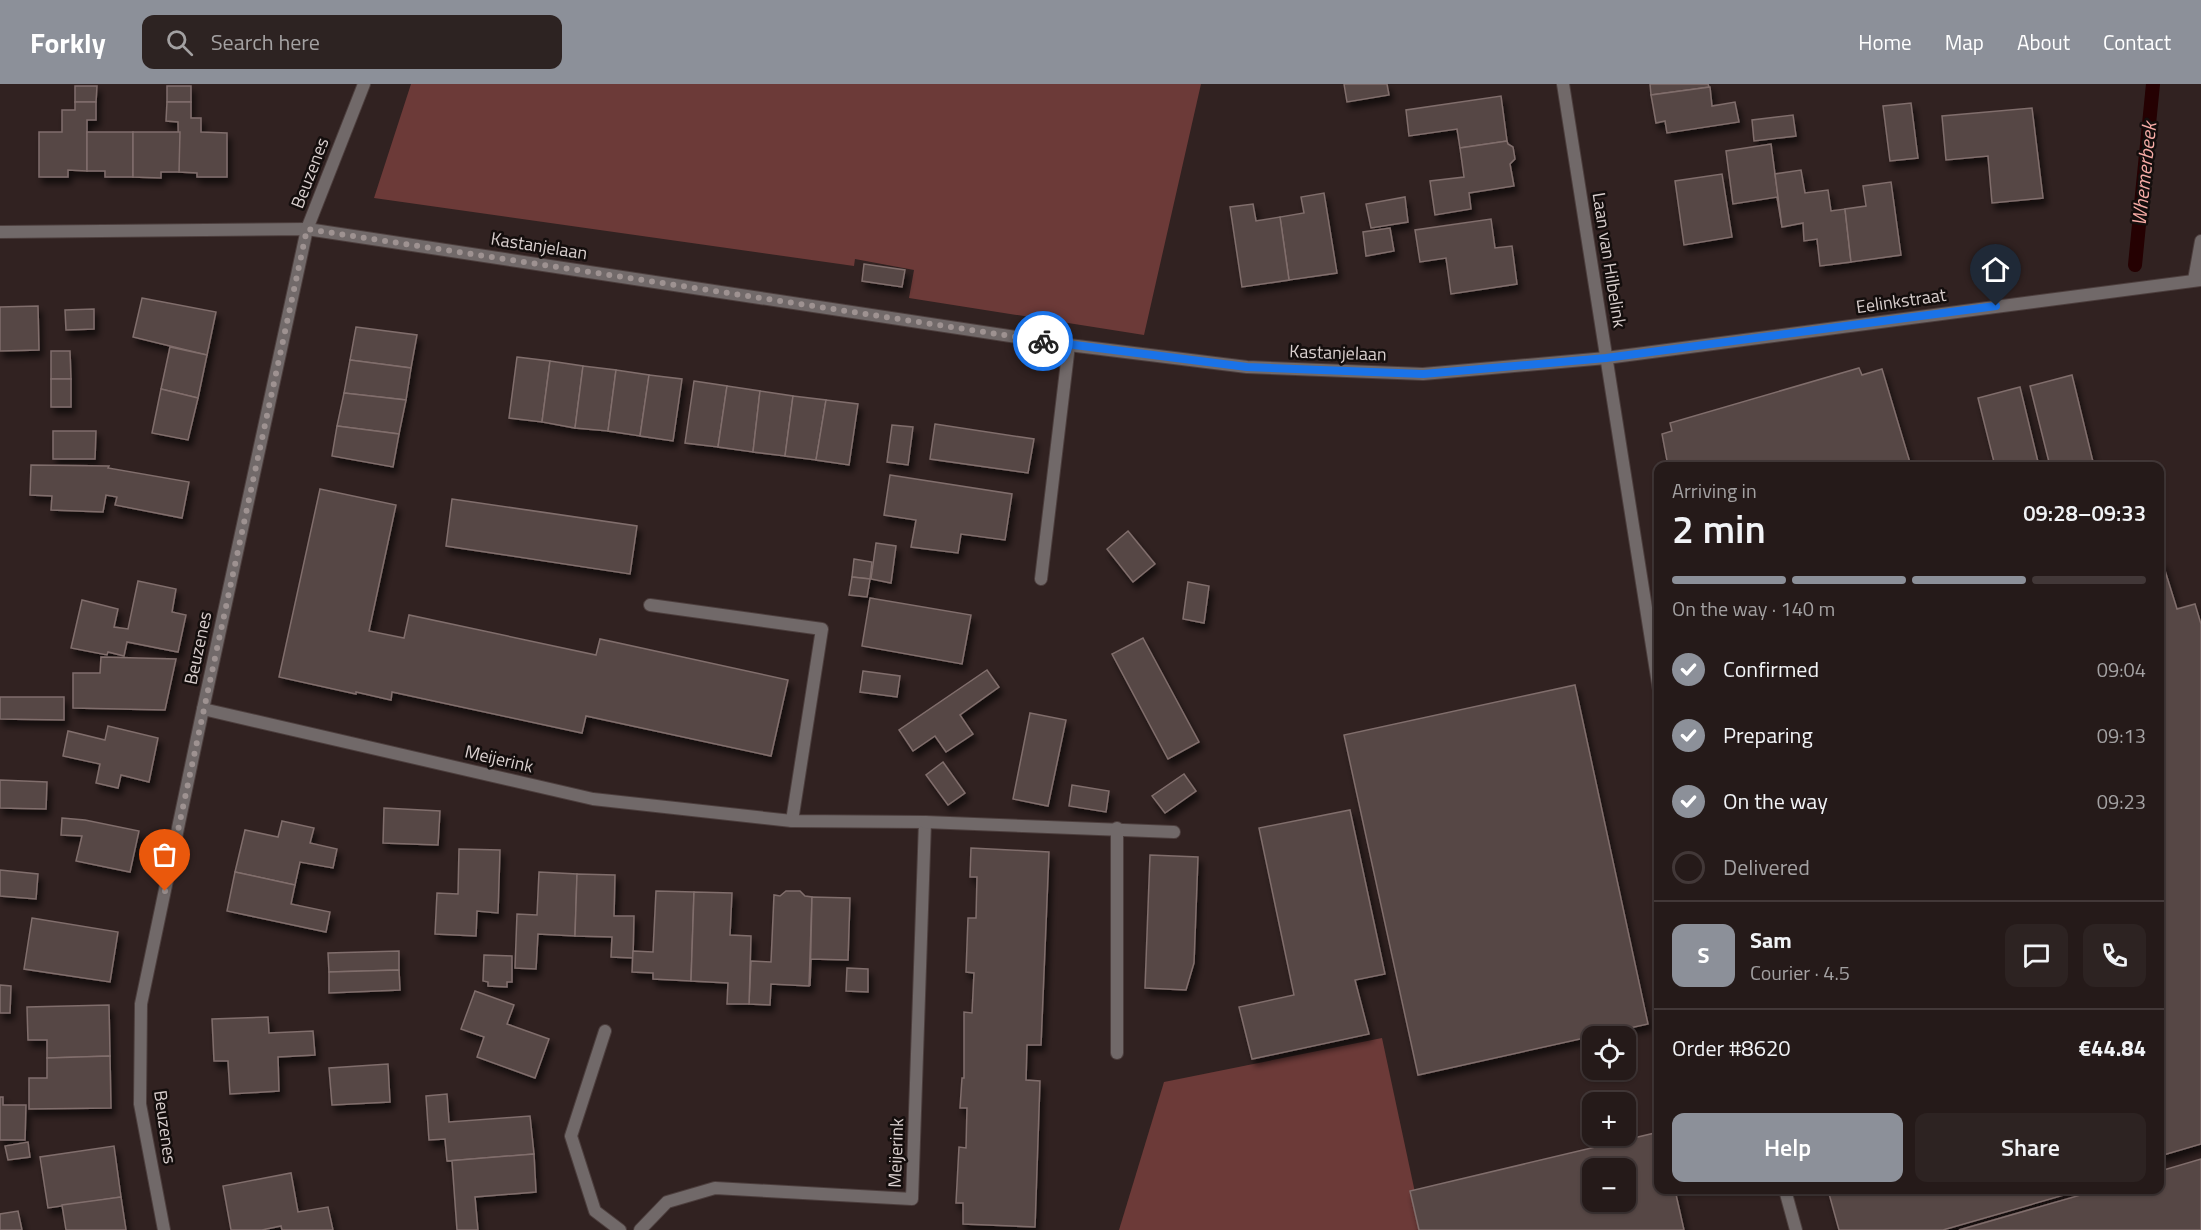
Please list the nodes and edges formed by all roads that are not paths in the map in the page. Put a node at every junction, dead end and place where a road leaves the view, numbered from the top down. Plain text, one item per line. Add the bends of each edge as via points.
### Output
1 (364, 84) edge
2 (1563, 84) edge
3 (307, 229) junction
4 (0, 232) edge
5 (2201, 241) edge
6 (2197, 280) edge
7 (1069, 345) junction
8 (1606, 358) junction
9 (1041, 579) dead end
10 (650, 606) dead end
11 (1654, 659) edge
12 (203, 709) junction
13 (792, 821) junction
14 (925, 822) junction
15 (1117, 828) junction
16 (1174, 832) dead end
17 (605, 1031) dead end
18 (1117, 1053) dead end
19 (1786, 1194) edge
20 (164, 1230) edge
21 (620, 1230) edge
22 (640, 1230) edge
23 (1796, 1230) edge

1 - 3 street, Beuzenes
2 - 8 street, Laan van Hilbelink
3 - 4 street, Kastanjelaan
3 - 7 street, Kastanjelaan
3 - 12 street, Beuzenes
5 - 6 street
6 - 8 street, Eelinkstraat
7 - 8 street, Kastanjelaan via 1247,367 1423,374
7 - 9 street
8 - 11 street, Laan van Hilbelink
10 - 13 street via 822,629
12 - 13 street, Meijerink via 593,799
12 - 20 street, Beuzenes via 141,1004 140,1104
13 - 14 street, Meijerink
14 - 15 street, Meijerink
14 - 22 street, Meijerink via 912,1199 715,1188 667,1202
15 - 16 street, Meijerink
15 - 18 street
17 - 21 street via 571,1136 595,1211
19 - 23 street

